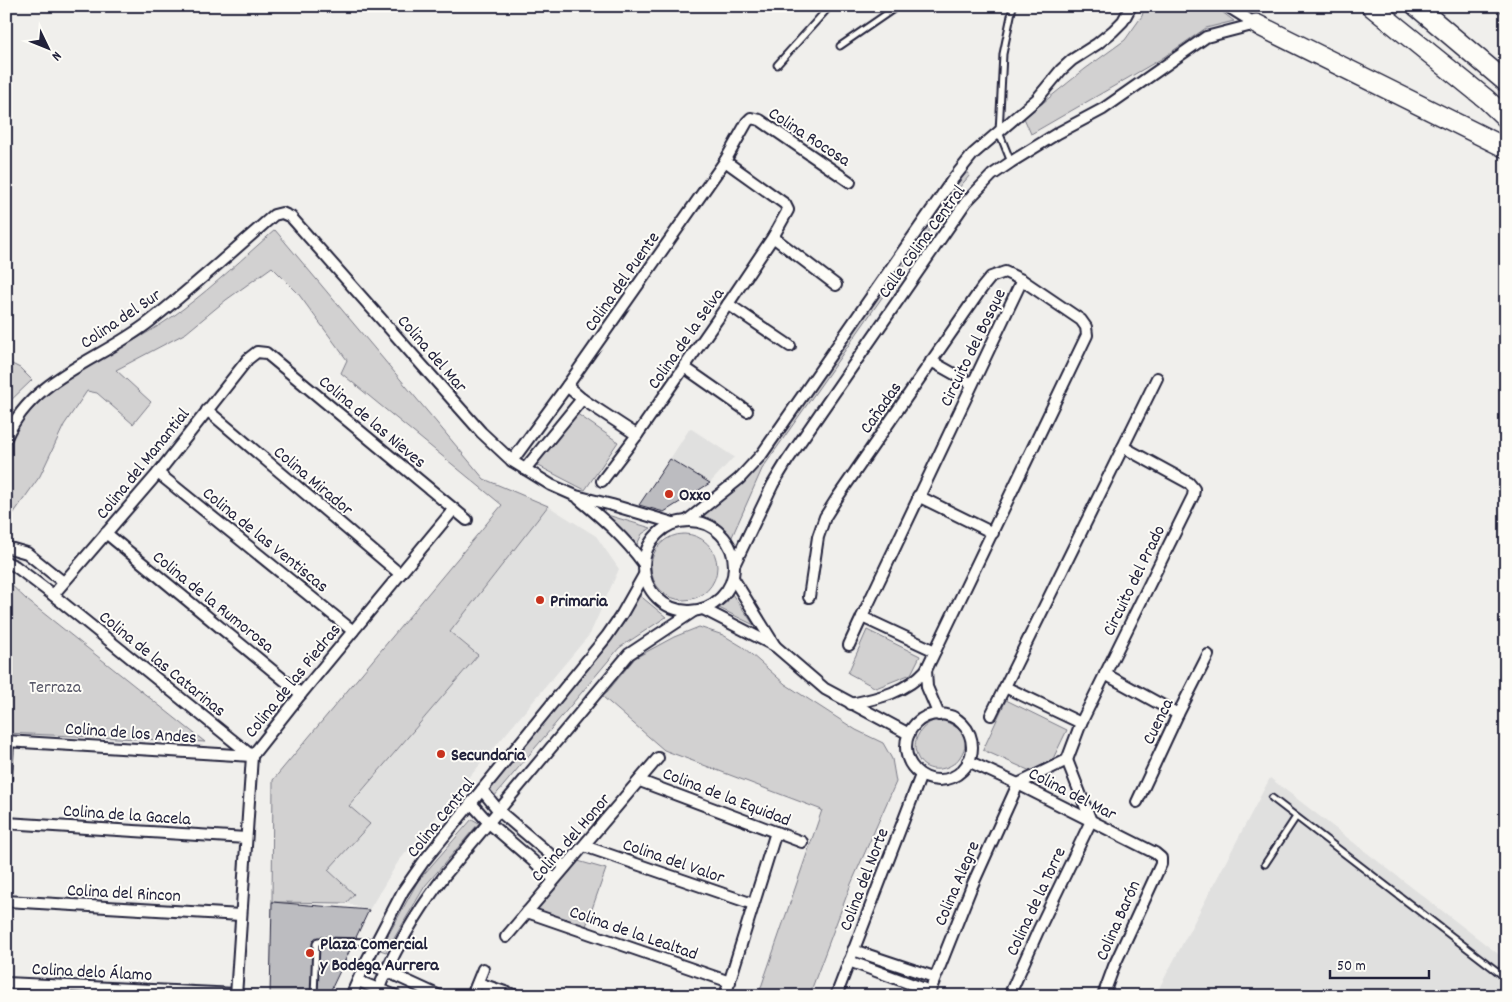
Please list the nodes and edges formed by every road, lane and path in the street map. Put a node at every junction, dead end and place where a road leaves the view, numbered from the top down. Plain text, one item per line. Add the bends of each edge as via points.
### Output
1 (830, 6) edge
2 (898, 6) edge
3 (1013, 6) edge
4 (1131, 6) edge
5 (1227, 6) edge
6 (1371, 6) edge
7 (1416, 6) edge
8 (1256, 24) junction
9 (840, 46) dead end
10 (777, 65) dead end
11 (1506, 82) edge
12 (751, 118) joint
13 (1506, 118) edge
14 (999, 132) junction
15 (1506, 148) edge
16 (725, 161) junction
17 (1011, 162) junction
18 (850, 182) dead end
19 (282, 213) joint
20 (773, 237) junction
21 (1022, 280) junction
22 (836, 285) dead end
23 (728, 304) junction
24 (790, 346) dead end
25 (257, 352) joint
26 (931, 361) junction
27 (684, 367) junction
28 (1157, 378) dead end
29 (972, 384) junction
30 (567, 386) junction
31 (582, 399) junction
32 (207, 410) junction
33 (747, 411) dead end
34 (636, 435) junction
35 (6, 438) edge
36 (1123, 447) junction
37 (512, 461) junction
38 (525, 470) junction
39 (158, 473) junction
40 (602, 481) dead end
41 (576, 496) junction
42 (918, 496) junction
43 (454, 509) junction
44 (467, 520) dead end
45 (688, 520) junction
46 (673, 523) junction
47 (106, 533) junction
48 (992, 533) junction
49 (6, 547) edge
50 (6, 562) edge
51 (643, 563) junction
52 (735, 563) junction
53 (400, 574) junction
54 (644, 575) junction
55 (733, 578) junction
56 (64, 582) junction
57 (53, 595) junction
58 (809, 597) dead end
59 (699, 610) junction
60 (862, 617) junction
61 (353, 631) junction
62 (849, 645) dead end
63 (775, 646) junction
64 (935, 651) junction
65 (1208, 655) dead end
66 (926, 670) junction
67 (1104, 674) junction
68 (1006, 687) junction
69 (301, 694) junction
70 (852, 704) junction
71 (1178, 714) junction
72 (939, 715) junction
73 (991, 715) dead end
74 (1081, 723) junction
75 (909, 734) junction
76 (7, 741) edge
77 (7, 755) edge
78 (252, 756) junction
79 (658, 758) dead end
80 (1066, 760) junction
81 (968, 761) junction
82 (921, 775) junction
83 (6, 778) edge
84 (640, 781) junction
85 (1018, 784) junction
86 (482, 790) junction
87 (1272, 798) dead end
88 (1137, 802) dead end
89 (471, 803) junction
90 (499, 811) junction
91 (1296, 817) junction
92 (1091, 821) junction
93 (6, 823) edge
94 (489, 823) junction
95 (776, 832) junction
96 (246, 838) junction
97 (802, 842) dead end
98 (584, 846) junction
99 (1161, 858) joint
100 (1265, 864) dead end
101 (565, 868) junction
102 (554, 879) junction
103 (6, 901) edge
104 (753, 904) junction
105 (527, 912) junction
106 (240, 915) junction
107 (506, 936) dead end
108 (376, 942) junction
109 (853, 950) junction
110 (849, 961) junction
111 (366, 962) junction
112 (484, 969) dead end
113 (385, 972) junction
114 (934, 977) junction
115 (1506, 978) edge
116 (358, 981) junction
117 (730, 982) junction
118 (6, 983) edge
119 (478, 983) junction
120 (378, 992) edge
121 (929, 993) edge
122 (236, 995) edge
123 (314, 996) edge
124 (351, 996) edge
125 (396, 996) edge
126 (440, 996) edge
127 (472, 996) edge
128 (517, 996) edge
129 (725, 996) edge
130 (836, 996) edge
131 (1009, 996) edge
132 (1103, 996) edge

1 - 10 lane
2 - 9 lane
3 - 14 lane via 1003,54
4 - 14 street, Calle Colina Central via 1113,31 1072,60
5 - 8 street
6 - 13 highway via 1486,98
7 - 11 highway
8 - 15 highway
8 - 17 street, Calle Colina Central via 1206,37 1102,109
12 - 16 street, Colina del Puente
12 - 18 street, Colina Rocosa via 760,120
14 - 17 lane
14 - 45 street, Calle Colina Central via 973,154 953,179 762,454 739,479
16 - 20 street, Colina de la Selva via 785,204 788,210
16 - 30 street, Colina del Puente
17 - 52 street, Calle Colina Central via 992,175 966,202 793,452 773,484
19 - 35 street, Colina del Sur via 274,216 148,323 36,395 20,413
19 - 37 street, Colina del Mar via 291,218 481,432
20 - 22 street
20 - 23 street, Colina de la Selva
21 - 26 street, Cañadas via 1005,272 991,277
21 - 29 street, Circuito del Bosque
21 - 48 street, Circuito del Bosque via 1081,320 1087,335
23 - 24 street
23 - 27 street, Colina de la Selva
25 - 32 street, Colina del Manantial
25 - 43 street, Colina de las Nieves via 266,353
26 - 29 street
26 - 58 street, Cañadas via 825,517 818,537
27 - 33 street
27 - 34 street, Colina de la Selva
28 - 36 street
29 - 42 street, Circuito del Bosque
30 - 31 street
30 - 37 street, Colina del Puente
31 - 34 street
31 - 38 street
32 - 39 street, Colina del Manantial
32 - 53 street, Colina Mirador
34 - 40 street, Colina de la Selva
36 - 67 street, Circuito del Prado via 1189,483 1194,489
36 - 68 street
37 - 38 street, Colina del Mar
38 - 41 street, Colina del Mar
39 - 47 street, Colina del Manantial
39 - 61 street, Colina de las Ventiscas
41 - 46 street, Colina del Mar
41 - 51 street, Colina del Mar via 609,524
42 - 48 street
42 - 60 street, Circuito del Bosque
43 - 44 street, Colina de las Nieves
43 - 53 street, Colina de las Piedras
45 - 46 street
45 - 52 street via 715,527 732,549
46 - 51 street via 658,532 648,546
47 - 56 street, Colina del Manantial
47 - 69 street, Colina de la Rumorosa
48 - 64 street, Circuito del Bosque
49 - 56 street via 28,553
50 - 57 street, Colina de las Catarinas
51 - 54 street
52 - 55 street
53 - 61 street, Colina de las Piedras
54 - 59 street via 649,588 668,606
54 - 86 street, Colina Central via 607,636
55 - 59 street via 717,602
55 - 63 street
56 - 57 street, Colina del Manantial
57 - 78 street, Colina de las Catarinas
59 - 63 street
59 - 90 street via 629,654
60 - 62 street, Circuito del Bosque
60 - 64 street
61 - 69 street, Colina de las Piedras
63 - 70 street via 825,689
64 - 66 street, Circuito del Bosque
65 - 71 street, Cuenca
66 - 70 street, Circuito del Bosque via 917,681 902,689 882,698
66 - 72 street via 927,687
67 - 71 street
67 - 74 street, Circuito del Prado
68 - 73 street
68 - 74 street
69 - 78 street, Colina de las Piedras
70 - 75 street
71 - 88 street, Cuenca
72 - 75 street via 921,720
72 - 81 street via 948,716 964,726 971,743
74 - 80 street, Circuito del Prado
75 - 82 street via 906,752 914,769
76 - 77 street
76 - 78 street, Colina de los Andes
77 - 83 street
78 - 96 street, Colina de las Piedras
79 - 84 street, Colina del Honor
80 - 85 street
80 - 92 street
81 - 82 street via 963,769 948,779 930,779
81 - 85 street, Colina del Mar
82 - 109 street, Colina del Norte
84 - 95 street, Colina de la Equidad
84 - 98 street, Colina del Honor
85 - 92 street, Colina del Mar
85 - 114 street, Colina Alegre via 970,888
86 - 89 street, Colina Central
86 - 90 street
87 - 91 lane
89 - 94 street
89 - 108 street, Colina Central via 403,891
90 - 94 street
90 - 101 street
91 - 100 lane
91 - 115 lane
92 - 99 street, Colina del Mar
92 - 131 street, Colina de la Torre
93 - 96 street, Colina de la Gacela
94 - 102 street
94 - 113 street via 423,903
95 - 97 street, Colina de la Equidad
95 - 104 street
96 - 106 street, Colina de las Piedras
98 - 101 street, Colina del Honor
98 - 104 street, Colina del Valor
99 - 132 street, Colina Barón
101 - 102 street, Colina del Honor
102 - 105 street, Colina del Honor
103 - 106 street, Colina del Rincon
104 - 117 street
105 - 107 street, Colina del Honor
105 - 117 street, Colina de la Lealtad
106 - 122 street, Colina de las Piedras
108 - 111 street, Colina Central
108 - 123 lane via 318,941
109 - 110 street, Colina del Norte
109 - 114 street
110 - 121 street
110 - 130 street, Colina del Norte
111 - 113 street
111 - 116 street, Colina Central
112 - 119 street
113 - 120 street
113 - 126 street
114 - 121 street, Colina Alegre
116 - 120 street
116 - 124 street, Colina Central
117 - 129 street
118 - 122 street, Colina delo Álamo
119 - 127 street
119 - 128 street
120 - 125 street

